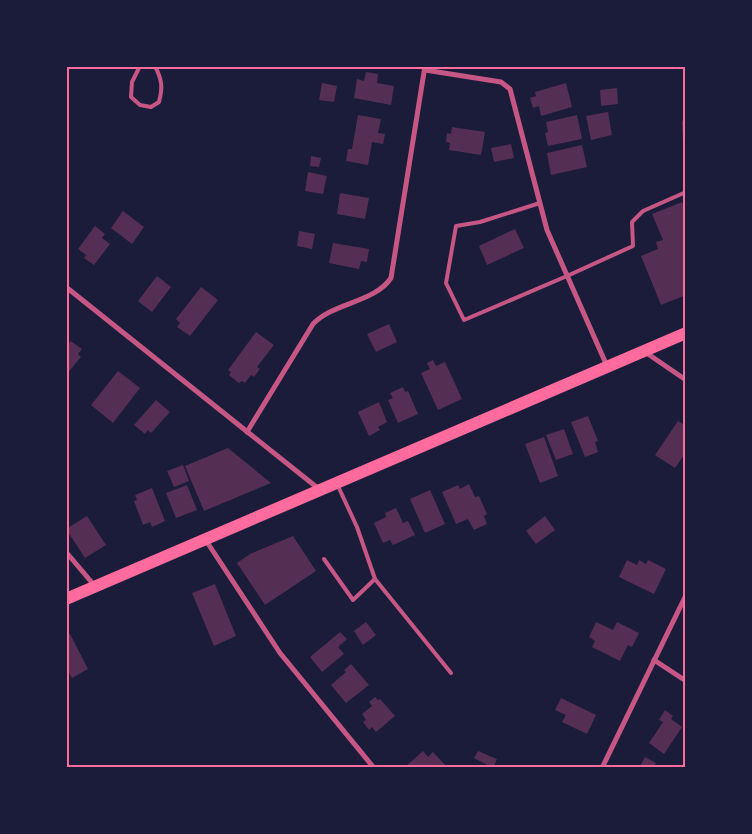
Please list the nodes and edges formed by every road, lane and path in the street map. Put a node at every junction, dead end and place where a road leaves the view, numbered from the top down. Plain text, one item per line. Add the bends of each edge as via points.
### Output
1 (140, 66) edge
2 (155, 66) edge
3 (425, 68) edge
4 (686, 192) edge
5 (540, 203) junction
6 (567, 276) junction
7 (66, 288) edge
8 (686, 333) edge
9 (643, 351) junction
10 (607, 366) junction
11 (686, 380) edge
12 (247, 432) junction
13 (336, 482) junction
14 (319, 489) junction
15 (204, 538) junction
16 (66, 552) edge
17 (324, 559) dead end
18 (375, 579) junction
19 (94, 585) junction
20 (686, 595) edge
21 (66, 599) edge
22 (654, 660) junction
23 (451, 673) dead end
24 (686, 681) edge
25 (374, 768) edge
26 (602, 768) edge

1 - 2 lane via 132,82 131,97 140,105 151,107 159,102 163,90
3 - 5 street via 508,86
3 - 12 street via 391,278 377,291 328,312 313,324
4 - 6 lane via 643,212 632,222 633,246
5 - 6 street via 547,230
5 - 6 lane via 456,226 446,283 464,320
6 - 10 street
7 - 12 street
8 - 9 main road
9 - 10 main road
9 - 11 street
10 - 13 main road
12 - 14 street
13 - 14 main road
13 - 18 lane via 357,527
14 - 15 main road
15 - 19 main road
15 - 25 street via 280,654
16 - 19 street
17 - 18 lane via 353,600
18 - 23 lane
19 - 21 main road
20 - 22 street
22 - 24 street
22 - 26 street

